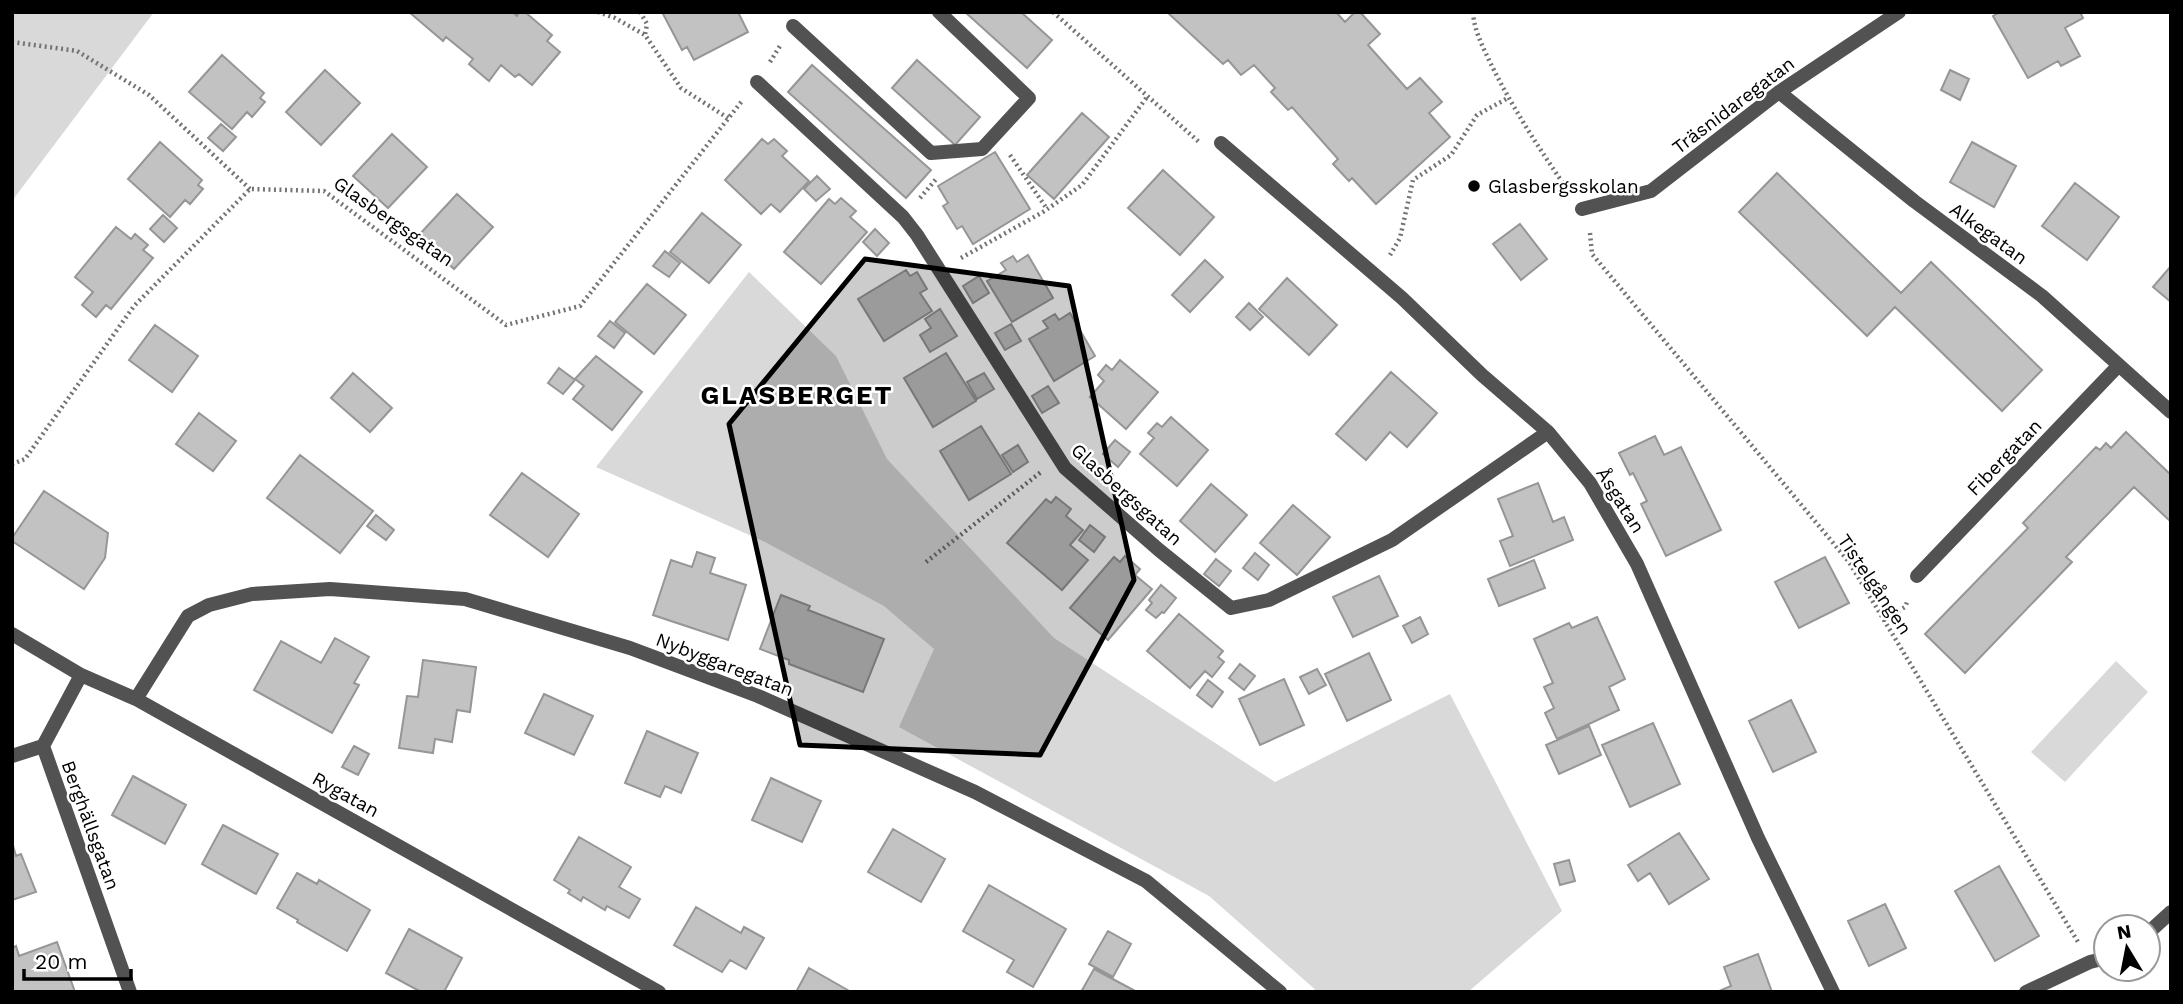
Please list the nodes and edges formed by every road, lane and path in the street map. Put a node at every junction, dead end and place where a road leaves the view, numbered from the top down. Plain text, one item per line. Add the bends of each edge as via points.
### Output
1 (598, 12) edge
2 (640, 12) edge
3 (939, 12) edge
4 (1053, 12) edge
5 (1473, 12) edge
6 (1899, 12) edge
7 (793, 26) joint
8 (645, 35) junction
9 (12, 42) edge
10 (757, 82) junction
11 (1779, 92) junction
12 (1147, 97) junction
13 (1509, 97) junction
14 (728, 118) junction
15 (996, 134) junction
16 (1214, 147) joint
17 (940, 152) junction
18 (250, 190) junction
19 (1047, 209) junction
20 (1582, 209) junction
21 (904, 217) junction
22 (939, 271) junction
23 (1377, 277) junction
24 (2119, 365) junction
25 (2171, 412) edge
26 (1548, 432) junction
27 (1058, 458) junction
28 (12, 464) edge
29 (926, 562) dead end
30 (1917, 576) dead end
31 (12, 634) edge
32 (81, 675) junction
33 (136, 699) junction
34 (43, 746) junction
35 (12, 756) edge
36 (2090, 962) joint
37 (130, 992) edge
38 (659, 992) edge
39 (1280, 992) edge
40 (1833, 992) edge
41 (2026, 992) edge

1 - 8 path
2 - 8 path via 647,24
3 - 15 street via 1029,98
4 - 12 path
5 - 13 path via 1474,27
6 - 11 street, Träsnidaregatan
7 - 10 path, Glasbergsgatan
7 - 17 street via 931,153
8 - 14 path via 681,88
9 - 18 path via 78,51 98,63 149,95
10 - 14 path, Glasbergsgatan
10 - 21 street, Glasbergsgatan
11 - 20 street, Träsnidaregatan via 1651,191
11 - 24 street, Alkegatan via 2042,296
12 - 16 path
12 - 19 path via 1082,185
13 - 20 path
13 - 23 path via 1476,115 1451,155 1413,180 1400,238
14 - 18 path, Glasbergsgatan via 580,306 506,325 324,191
15 - 17 street via 982,149
15 - 19 path
16 - 23 street, Åsgatan
17 - 21 path via 936,179
18 - 28 path via 134,306 25,459
19 - 22 path
20 - 36 path, Tistelgången via 1589,219 1592,254 1849,562
21 - 22 street, Glasbergsgatan
22 - 27 street, Glasbergsgatan
23 - 26 street, Åsgatan
24 - 25 street, Alkegatan
24 - 30 street, Fibergatan
26 - 27 street, Glasbergsgatan via 1392,540 1269,600 1231,608 1102,501
26 - 40 street, Åsgatan via 1590,483 1637,564 1758,838
27 - 29 path
31 - 32 street, Rygatan
32 - 33 street, Rygatan
32 - 34 street, Berghällsgatan
33 - 38 street, Rygatan
33 - 39 street, Nybyggaregatan via 188,616 209,605 252,594 330,590 465,599 630,648 758,696 975,792 1146,881
34 - 35 street
34 - 37 street, Berghällsgatan
36 - 41 street

